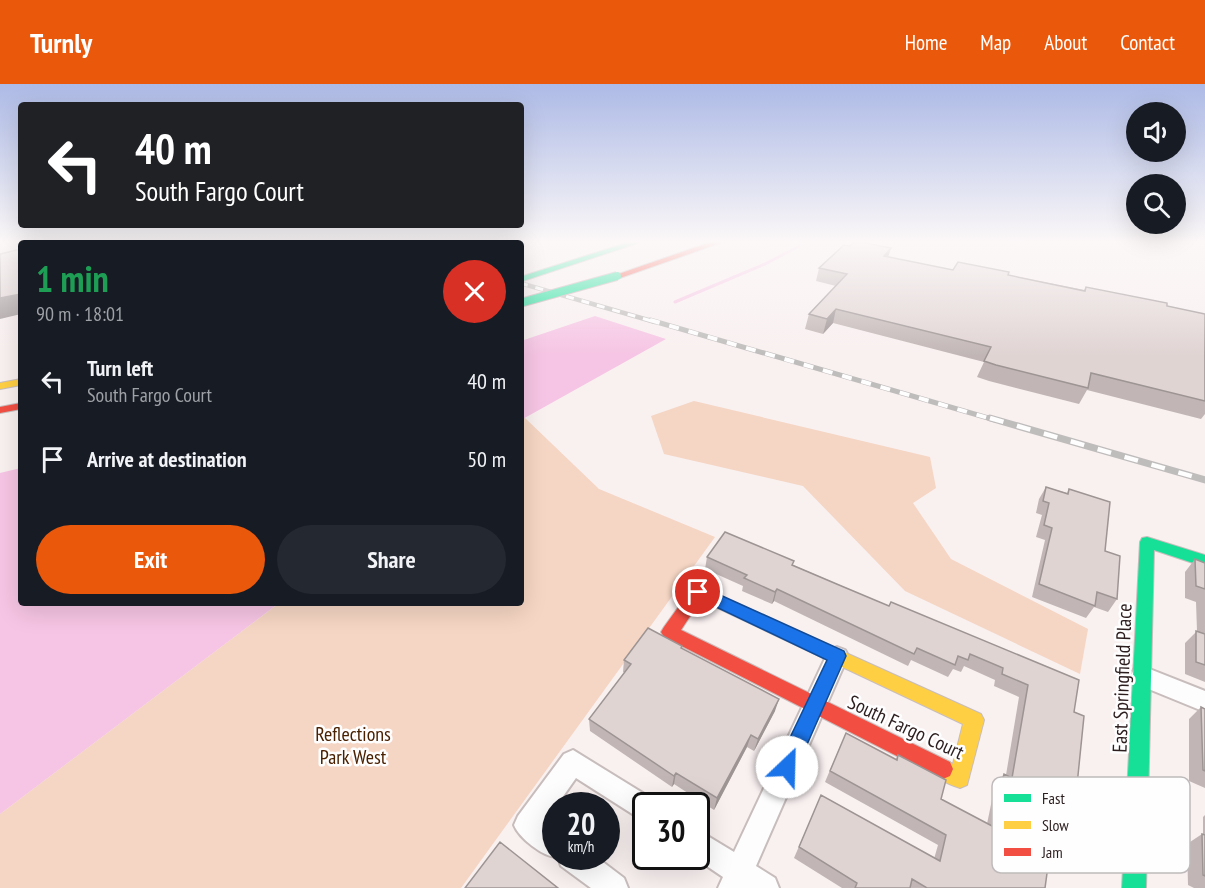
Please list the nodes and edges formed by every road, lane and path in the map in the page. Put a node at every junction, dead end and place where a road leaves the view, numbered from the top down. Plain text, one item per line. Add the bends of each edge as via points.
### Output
1 (601, 281) edge
2 (524, 302) edge
3 (18, 383) edge
4 (0, 386) edge
5 (18, 407) edge
6 (18, 411) edge
7 (0, 413) edge
8 (1205, 561) edge
9 (837, 656) junction
10 (1142, 676) junction
11 (1205, 702) edge
12 (815, 705) junction
13 (1138, 777) edge
14 (551, 792) edge
15 (619, 792) edge
16 (542, 804) edge
17 (542, 836) edge
18 (710, 856) edge
19 (590, 870) edge
20 (1135, 873) edge
21 (736, 880) edge
22 (614, 888) edge
23 (765, 888) edge
24 (1134, 888) edge

1 - 2 main road, bridge
3 - 4 main road
5 - 7 main road
6 - 7 main road
8 - 10 main road, East Springfield Place via 1147,542
9 - 12 street
9 - 12 main road, South Fargo Court via 698,592 670,632
9 - 12 main road, South Fargo Court via 974,720 960,778
10 - 11 street
10 - 13 main road, East Springfield Place
12 - 21 street
14 - 15 street via 573,762
16 - 17 street via 527,825
18 - 21 street
19 - 22 street
20 - 24 main road, East Springfield Place
21 - 23 street

